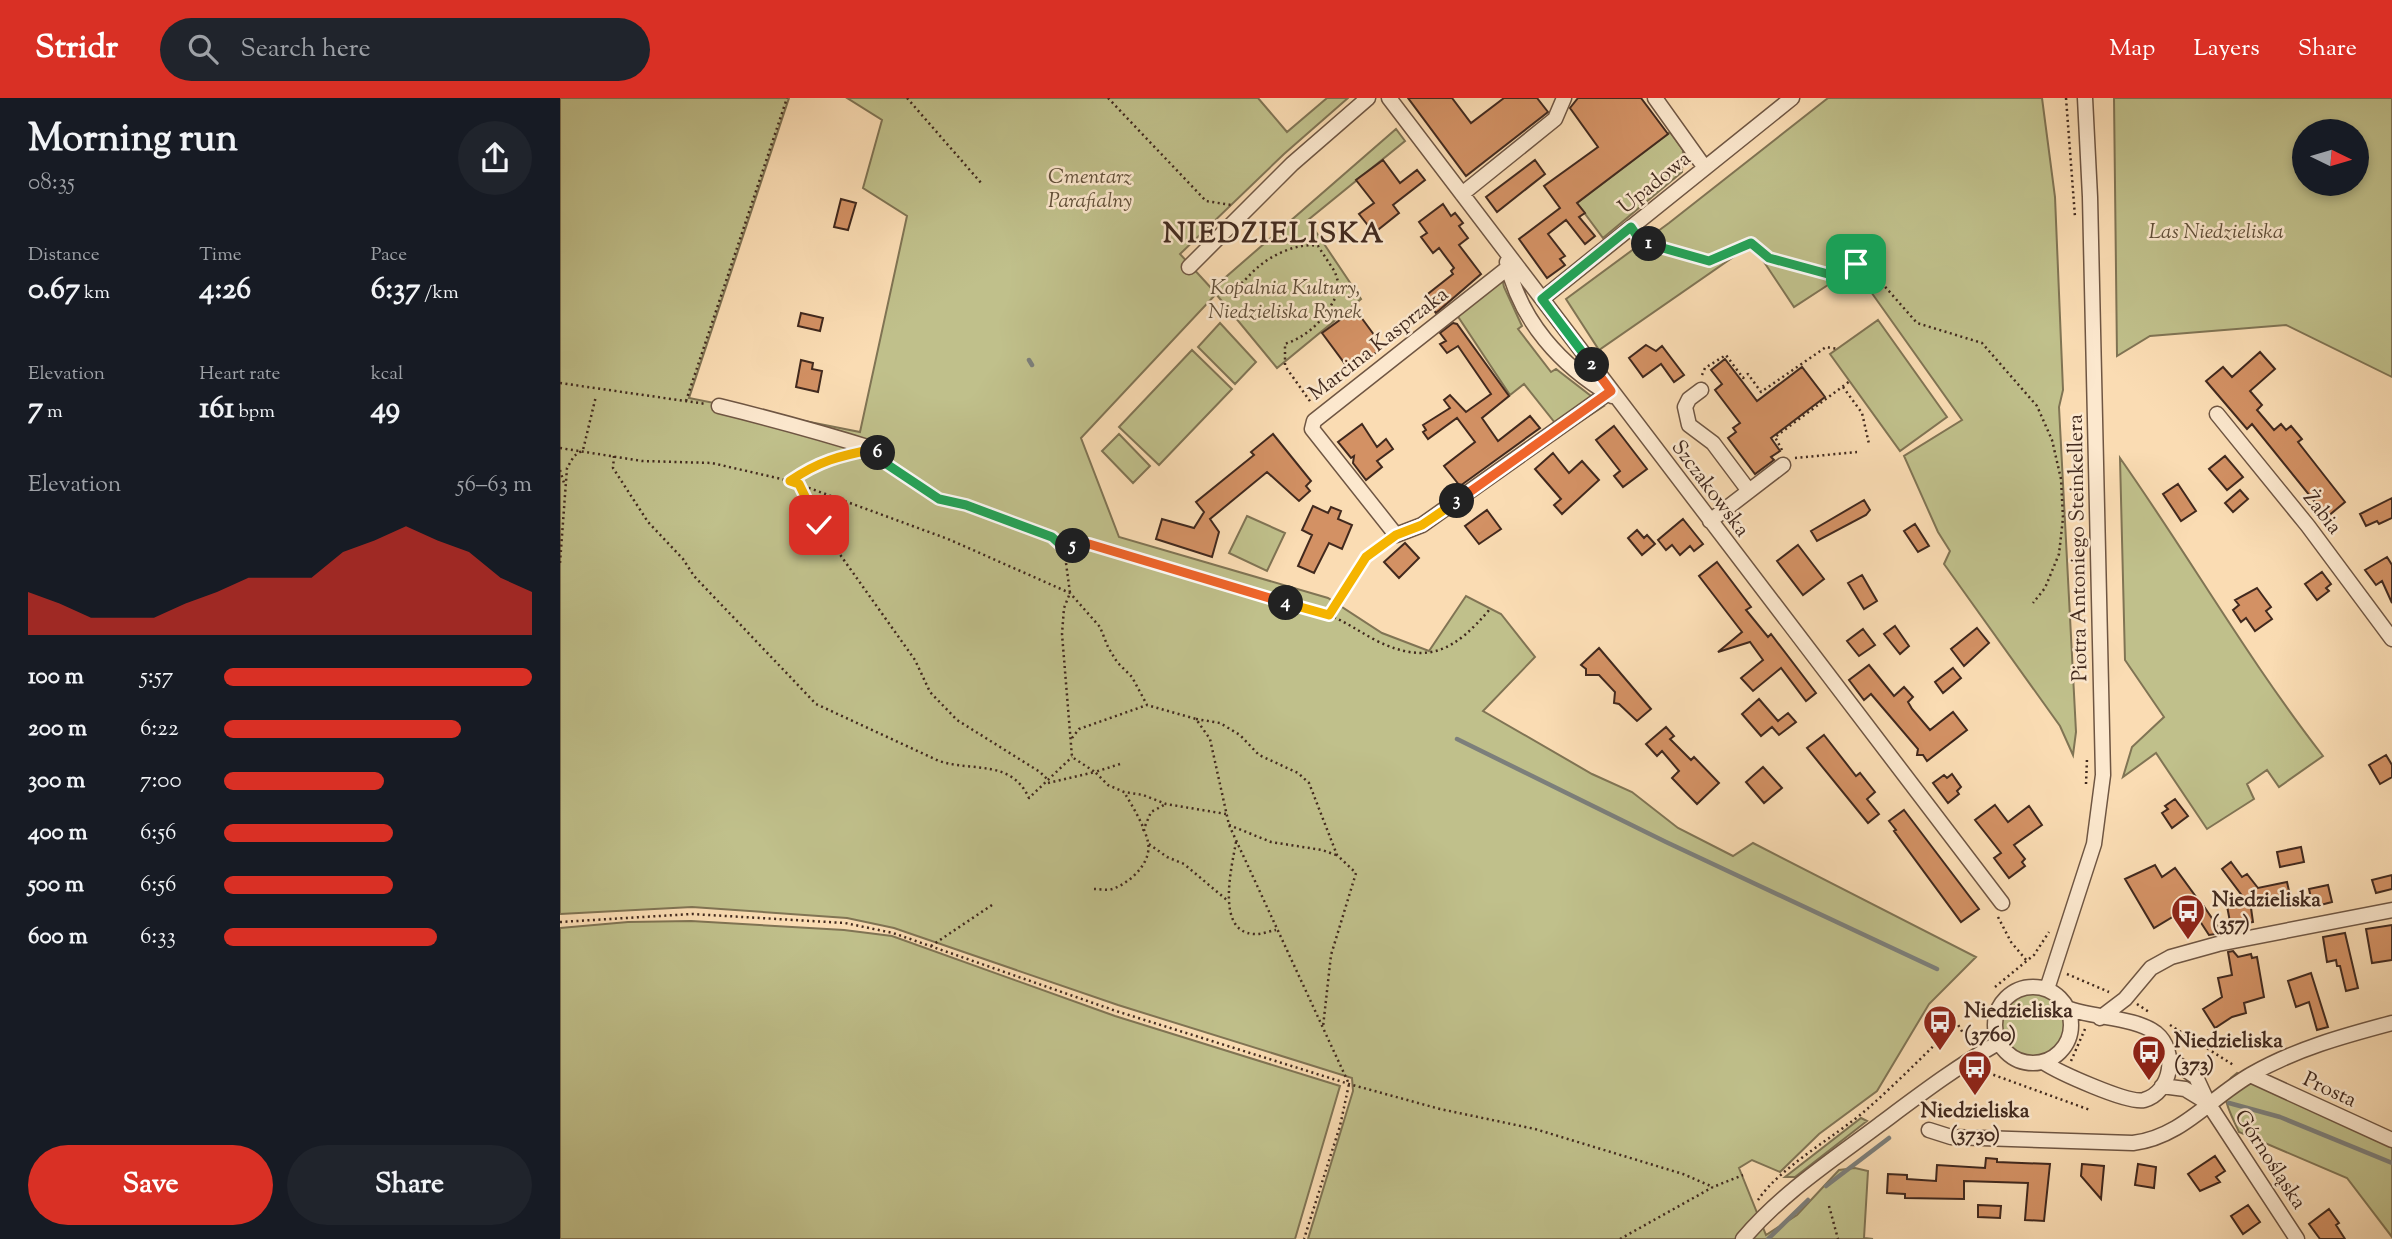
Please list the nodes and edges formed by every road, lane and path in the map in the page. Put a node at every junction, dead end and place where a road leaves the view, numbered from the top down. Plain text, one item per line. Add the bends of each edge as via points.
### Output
1 (787, 98) edge
2 (907, 98) edge
3 (1108, 98) edge
4 (1368, 98) edge
5 (1388, 98) edge
6 (1564, 98) edge
7 (1655, 98) edge
8 (1792, 98) edge
9 (2066, 98) edge
10 (2085, 98) edge
11 (1705, 168) junction
12 (982, 184) dead end
13 (1462, 194) junction
14 (1250, 208) junction
15 (1631, 227) junction
16 (2075, 228) dead end
17 (1511, 265) junction
18 (1189, 267) dead end
19 (1226, 288) dead end
20 (1542, 299) junction
21 (1838, 349) dead end
22 (1850, 381) dead end
23 (560, 383) edge
24 (1843, 387) junction
25 (1701, 390) dead end
26 (1612, 395) junction
27 (596, 396) dead end
28 (1689, 399) junction
29 (686, 401) junction
30 (719, 406) joint
31 (2217, 414) dead end
32 (1321, 415) junction
33 (1778, 435) dead end
34 (1869, 444) dead end
35 (560, 448) edge
36 (874, 449) joint
37 (583, 450) junction
38 (1857, 452) dead end
39 (847, 454) dead end
40 (614, 456) junction
41 (1784, 462) joint
42 (560, 470) edge
43 (790, 481) junction
44 (799, 484) junction
45 (564, 485) junction
46 (1749, 491) junction
47 (1710, 521) junction
48 (1396, 535) junction
49 (1064, 548) junction
50 (560, 563) edge
51 (1070, 593) junction
52 (2033, 603) dead end
53 (1490, 609) dead end
54 (1329, 615) junction
55 (2392, 639) edge
56 (1147, 705) junction
57 (1196, 719) junction
58 (1072, 738) junction
59 (2087, 748) dead end
60 (1072, 757) junction
61 (1120, 764) dead end
62 (1095, 772) junction
63 (1046, 782) junction
64 (2086, 789) dead end
65 (1124, 793) junction
66 (1166, 804) junction
67 (1227, 814) junction
68 (1229, 825) junction
69 (1143, 831) junction
70 (1236, 842) junction
71 (1149, 844) junction
72 (1337, 855) junction
73 (1094, 889) dead end
74 (1229, 902) junction
75 (2002, 903) dead end
76 (992, 905) dead end
77 (2392, 909) edge
78 (560, 922) edge
79 (2052, 925) dead end
80 (1276, 930) junction
81 (931, 946) junction
82 (1996, 987) dead end
83 (2047, 989) junction
84 (2125, 999) junction
85 (2067, 1008) junction
86 (2096, 1016) junction
87 (2392, 1023) edge
88 (2133, 1024) junction
89 (1322, 1027) junction
90 (1998, 1043) junction
91 (1977, 1055) junction
92 (2170, 1059) junction
93 (2043, 1062) junction
94 (2065, 1074) junction
95 (2250, 1075) junction
96 (1349, 1084) junction
97 (2162, 1086) junction
98 (2208, 1103) junction
99 (1866, 1110) dead end
100 (2090, 1110) dead end
101 (1929, 1130) dead end
102 (2392, 1140) edge
103 (1743, 1175) dead end
104 (1713, 1187) junction
105 (1829, 1206) dead end
106 (1304, 1239) edge
107 (1620, 1239) edge
108 (1743, 1239) edge
109 (1838, 1239) edge
110 (2297, 1239) edge

1 - 29 path
2 - 12 path
3 - 14 path via 1206,201
4 - 14 street via 1292,164
5 - 13 street, Szczakowska
6 - 13 street via 1555,119
7 - 11 street
8 - 11 street, Upadowa
9 - 16 path
10 - 83 street, Piotra Antoniego Steinkellera via 2103,775 2094,844
11 - 15 street, Upadowa
13 - 17 street, Szczakowska
14 - 18 street
15 - 20 street, Upadowa
15 - 52 path via 1641,242 1709,261 1751,243 1769,258 1828,274 1866,265 1917,323 1982,343 2037,406 2052,440 2061,479 2059,554
17 - 20 street, Szczakowska
17 - 26 street via 1525,311 1552,348 1573,371
17 - 32 street, Marcina Kasprzaka
19 - 32 path via 1238,286 1273,258 1301,246 1318,246 1340,289 1325,318 1285,344 1285,366
20 - 26 street, Szczakowska
21 - 28 path via 1826,347 1761,392 1726,355 1705,368
22 - 24 path
23 - 29 path
24 - 33 path
24 - 34 path via 1862,413
25 - 28 street
26 - 47 street, Szczakowska
26 - 48 street via 1422,525
27 - 37 path
28 - 46 street via 1685,407 1689,425 1713,443
29 - 30 path
30 - 36 street
31 - 55 street, Żabia
32 - 48 street, Marcina Kasprzaka via 1312,429
35 - 37 path
36 - 49 path via 888,465 939,499 1052,537
37 - 40 path
37 - 45 path via 567,468
38 - 41 path
39 - 43 path via 814,464
40 - 43 path via 712,463
40 - 63 path via 613,468 648,522 816,704 939,761 1006,773 1022,783 1029,799
41 - 46 street
42 - 45 path
43 - 44 path
44 - 51 path via 948,539
44 - 63 path via 819,525 915,660 930,692 957,720 1040,772
45 - 50 path
46 - 47 street
47 - 75 street, Szczakowska
48 - 54 path via 1366,557
49 - 51 path
49 - 54 path via 1089,544
51 - 56 path via 1100,627 1117,662 1132,677
51 - 58 path via 1062,634
53 - 54 path via 1454,646 1432,653 1407,652
56 - 57 path
56 - 58 path via 1079,729
57 - 67 path via 1210,739
57 - 72 path via 1220,723 1259,755 1309,783
58 - 60 path
59 - 64 path
60 - 62 path
60 - 63 path
61 - 62 path
62 - 63 path
62 - 65 path
65 - 66 path
65 - 69 path
66 - 67 path
66 - 69 path via 1151,812
67 - 68 path
68 - 70 path
68 - 72 path via 1271,842
69 - 71 path
70 - 74 path
70 - 80 path
71 - 73 path via 1143,866 1132,878 1113,890
71 - 74 path via 1184,864
72 - 89 path via 1356,873 1331,955
74 - 80 path via 1230,918 1237,928 1254,934
76 - 81 path
77 - 84 street via 2171,957 2151,968
78 - 81 path via 692,914 845,923
79 - 82 path via 2043,945
80 - 89 path
81 - 96 path via 1116,1011
83 - 85 street
83 - 90 street via 2026,987 2004,1000 1994,1028
84 - 86 street
84 - 88 street
85 - 86 street, Górnośląska
85 - 93 street via 2071,1025 2067,1041
86 - 88 street, Górnośląska
86 - 94 path
87 - 95 street via 2313,1045
88 - 92 street, Górnośląska via 2155,1033
89 - 96 path
90 - 91 street
90 - 93 street via 2022,1061
91 - 99 path via 1957,1023
91 - 100 path via 1987,1074
91 - 108 street via 1807,1178
92 - 97 street
92 - 98 street, Górnośląska via 2196,1077
93 - 94 street
94 - 97 street via 2130,1100 2143,1100
95 - 98 street
95 - 102 street, Prosta
96 - 104 path via 1535,1129
96 - 106 path
97 - 98 street, Górnośląska via 2185,1089
98 - 101 street via 2170,1132 2133,1143 1951,1137
98 - 110 street, Górnośląska
103 - 104 path
104 - 107 path
105 - 109 path

